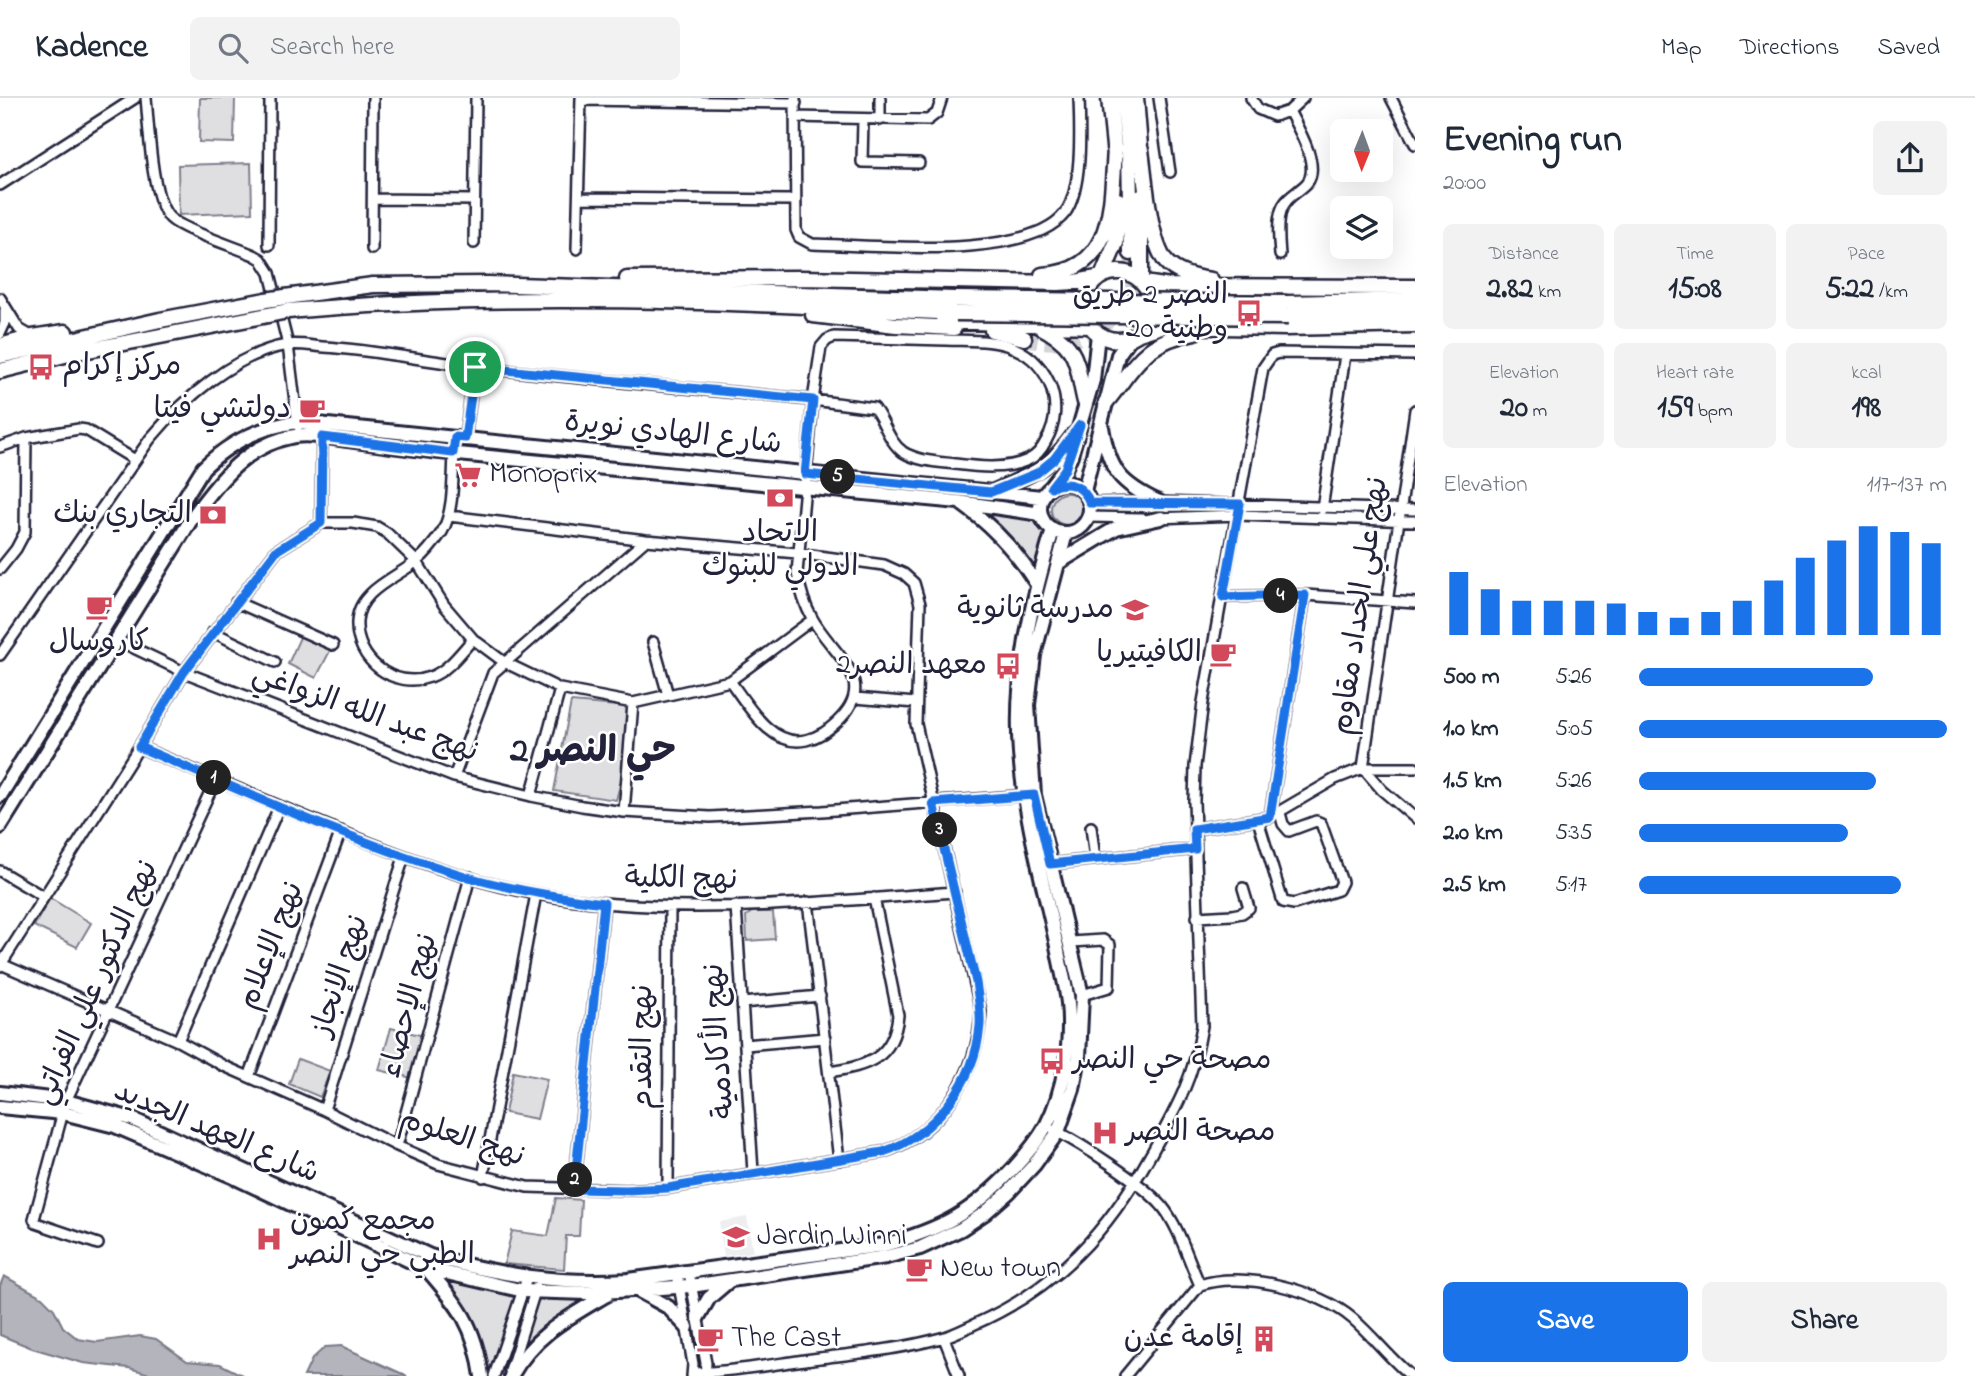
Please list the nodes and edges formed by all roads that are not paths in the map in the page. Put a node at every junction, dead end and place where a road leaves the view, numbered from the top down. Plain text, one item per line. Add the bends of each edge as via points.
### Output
1 (135, 98) edge
2 (146, 98) edge
3 (270, 98) edge
4 (373, 98) edge
5 (476, 98) edge
6 (880, 98) edge
7 (942, 98) edge
8 (1079, 98) edge
9 (1110, 98) edge
10 (1124, 98) edge
11 (1136, 98) edge
12 (1160, 98) edge
13 (1251, 98) edge
14 (1303, 98) edge
15 (1391, 98) edge
16 (581, 99) edge
17 (795, 100) edge
18 (1289, 111) junction
19 (796, 117) junction
20 (863, 120) junction
21 (880, 120) junction
22 (1415, 144) edge
23 (1115, 149) junction
24 (1141, 150) junction
25 (919, 163) dead end
26 (1170, 172) dead end
27 (0, 185) edge
28 (579, 198) junction
29 (373, 199) junction
30 (474, 200) junction
31 (794, 200) junction
32 (474, 243) dead end
33 (269, 245) dead end
34 (372, 249) dead end
35 (577, 249) dead end
36 (1131, 253) tunnel mouth
37 (1279, 255) dead end
38 (1100, 276) junction
39 (934, 281) junction
40 (1143, 282) junction
41 (488, 284) junction
42 (1282, 285) junction
43 (1415, 287) edge
44 (0, 298) edge
45 (578, 300) junction
46 (1415, 300) edge
47 (287, 304) junction
48 (956, 306) junction
49 (5, 308) junction
50 (267, 308) junction
51 (1287, 310) junction
52 (1415, 312) edge
53 (813, 315) junction
54 (160, 320) junction
55 (1037, 325) junction
56 (1415, 325) edge
57 (1220, 328) junction
58 (1094, 330) junction
59 (0, 334) edge
60 (1135, 335) junction
61 (33, 337) junction
62 (1024, 338) tunnel mouth
63 (288, 345) junction
64 (0, 346) edge
65 (1345, 355) junction
66 (1415, 355) edge
67 (0, 356) edge
68 (475, 367) junction
69 (0, 371) edge
70 (813, 400) junction
71 (1085, 402) junction
72 (1107, 402) junction
73 (1415, 410) edge
74 (1102, 422) junction
75 (1080, 425) junction
76 (298, 428) junction
77 (322, 437) junction
78 (26, 438) junction
79 (460, 438) junction
80 (0, 447) edge
81 (453, 453) junction
82 (135, 460) junction
83 (805, 480) junction
84 (991, 492) junction
85 (1046, 492) junction
86 (1087, 497) junction
87 (959, 502) junction
88 (1159, 502) junction
89 (1240, 504) junction
90 (1323, 506) junction
91 (1399, 509) junction
92 (1415, 510) edge
93 (1041, 514) junction
94 (1238, 515) junction
95 (449, 516) junction
96 (1088, 517) junction
97 (1321, 517) junction
98 (1161, 518) junction
99 (1398, 521) junction
100 (1415, 521) edge
101 (321, 523) junction
102 (1060, 531) junction
103 (646, 540) junction
104 (797, 553) junction
105 (417, 562) junction
106 (1058, 563) junction
107 (0, 569) edge
108 (1036, 583) junction
109 (1305, 595) junction
110 (1223, 597) junction
111 (236, 602) junction
112 (1387, 602) junction
113 (1415, 603) edge
114 (813, 620) junction
115 (213, 632) junction
116 (474, 639) junction
117 (117, 640) junction
118 (653, 642) dead end
119 (333, 645) dead end
120 (0, 655) edge
121 (275, 662) dead end
122 (504, 662) junction
123 (184, 672) junction
124 (730, 681) junction
125 (560, 689) junction
126 (668, 695) junction
127 (855, 698) junction
128 (633, 703) junction
129 (916, 703) junction
130 (139, 747) junction
131 (1363, 768) junction
132 (1415, 768) edge
133 (454, 776) junction
134 (216, 779) junction
135 (1029, 795) junction
136 (0, 796) edge
137 (531, 796) junction
138 (933, 803) junction
139 (279, 807) junction
140 (624, 812) junction
141 (1280, 813) junction
142 (1270, 817) junction
143 (1415, 818) edge
144 (1258, 820) junction
145 (0, 827) edge
146 (1091, 827) dead end
147 (1194, 829) junction
148 (341, 831) junction
149 (1195, 849) junction
150 (404, 856) junction
151 (1095, 859) junction
152 (1050, 864) junction
153 (0, 871) edge
154 (470, 877) junction
155 (1243, 888) dead end
156 (956, 892) junction
157 (536, 894) junction
158 (44, 897) junction
159 (874, 898) junction
160 (808, 902) junction
161 (604, 903) junction
162 (670, 906) junction
163 (736, 906) junction
164 (1197, 917) junction
165 (1071, 942) junction
166 (1, 965) edge
167 (1082, 995) junction
168 (820, 996) junction
169 (742, 1003) junction
170 (109, 1011) junction
171 (825, 1038) junction
172 (178, 1041) junction
173 (745, 1045) junction
174 (829, 1072) junction
175 (248, 1077) junction
176 (0, 1093) edge
177 (0, 1107) edge
178 (64, 1107) junction
179 (324, 1110) junction
180 (1052, 1129) junction
181 (397, 1146) junction
182 (839, 1160) junction
183 (753, 1172) junction
184 (483, 1177) junction
185 (1135, 1181) junction
186 (668, 1188) junction
187 (574, 1189) junction
188 (98, 1244) dead end
189 (425, 1268) junction
190 (684, 1280) junction
191 (731, 1280) junction
192 (531, 1285) junction
193 (1200, 1285) junction
194 (639, 1291) junction
195 (610, 1292) junction
196 (698, 1317) junction
197 (687, 1327) junction
198 (944, 1338) junction
199 (706, 1374) edge
200 (693, 1375) edge
201 (482, 1376) edge
202 (494, 1376) edge
203 (510, 1376) edge
204 (958, 1376) edge
205 (1125, 1376) edge
206 (1411, 1376) edge

1 - 27 street
2 - 63 street via 157,196 164,211 176,223 261,259 270,273
3 - 33 street
4 - 29 street
5 - 30 street
6 - 21 street
7 - 21 street via 937,113 928,120
8 - 31 street via 1073,197 1064,214 1023,238 954,247 812,244 796,230
9 - 23 highway
10 - 36 highway
11 - 24 highway
12 - 26 street
13 - 18 street via 1266,114
14 - 18 street
15 - 22 street
16 - 17 street
16 - 28 street
17 - 19 street
18 - 37 street via 1307,146 1311,170 1306,183 1281,211
19 - 20 street
19 - 31 street
20 - 21 street
20 - 25 street via 862,162
23 - 38 highway via 1116,243
23 - 39 highway via 1104,232 1099,247 1083,264 1052,275
24 - 40 highway
24 - 42 highway via 1157,243 1167,263 1202,279
28 - 31 street
28 - 35 street
29 - 30 street
29 - 34 street
30 - 32 street
38 - 39 highway via 1058,283
38 - 40 highway via 1123,271
38 - 58 highway via 1085,295 1083,306
39 - 41 highway via 801,278
40 - 42 highway via 1164,286
40 - 60 highway via 1150,293 1151,314
41 - 47 highway via 373,285
41 - 48 highway
42 - 43 highway
44 - 49 street
45 - 47 highway
45 - 48 highway
45 - 53 highway
46 - 51 highway
47 - 50 highway, bridge
48 - 51 highway, bridge
49 - 59 street
49 - 61 street via 19,329
50 - 54 highway
50 - 69 highway
51 - 52 highway
53 - 55 highway
53 - 62 highway via 896,326 997,331
54 - 61 highway
54 - 67 highway
55 - 58 highway
55 - 71 highway via 1066,343 1075,356
56 - 57 highway
57 - 60 highway via 1161,326
57 - 72 highway via 1156,344 1139,358
58 - 60 highway via 1119,340
58 - 71 main road via 1095,371
60 - 72 main road via 1118,355
61 - 64 highway
63 - 68 street
63 - 76 street
63 - 82 street via 250,358 209,382 178,408
65 - 66 street
65 - 89 street via 1279,353 1267,360 1259,383
65 - 90 street
68 - 70 street
68 - 79 street
70 - 70 street via 868,405 903,452 930,461 978,467 1027,461 1054,425 1053,393 1038,363 1012,347 986,341 834,337 821,347
70 - 83 street
71 - 75 main road
72 - 74 main road
73 - 91 street, نهج علي الحداد مقاوم
74 - 86 main road
74 - 88 main road via 1117,473 1129,486
75 - 84 main road via 1037,473
75 - 85 main road via 1065,469
76 - 77 main road, شارع الهادي نويرة
76 - 79 main road, شارع الهادي نويرة
76 - 117 main road, شارع الهادي نويرة via 221,478
76 - 136 main road, شارع الهادي نويرة via 282,424 248,436 203,468
77 - 81 main road, شارع الهادي نويرة
77 - 101 street
78 - 80 street
78 - 82 street via 86,430
78 - 107 street via 24,532
79 - 81 street
79 - 83 main road, شارع الهادي نويرة
81 - 83 main road, شارع الهادي نويرة
81 - 95 street
82 - 120 street
83 - 84 main road, شارع الهادي نويرة
83 - 87 main road, شارع الهادي نويرة
83 - 104 street
84 - 85 main road, شارع الهادي نويرة
85 - 86 main road via 1068,483
85 - 93 main road
86 - 88 street
86 - 96 main road
87 - 93 main road, شارع الهادي نويرة
87 - 108 main road via 1007,542
88 - 89 street
89 - 90 street
89 - 94 street
90 - 91 street
90 - 97 street
91 - 92 street
91 - 99 street, نهج علي الحداد مقاوم
93 - 102 main road via 1045,523
94 - 97 street
94 - 98 street
94 - 110 street
95 - 103 street, نهج العلوم
95 - 105 street
96 - 98 street
96 - 102 main road via 1079,528
97 - 99 street
98 - 106 main road via 1116,528
99 - 100 street
99 - 112 street, نهج علي الحداد مقاوم
101 - 105 street via 377,527
101 - 111 street via 276,551
102 - 106 main road, شارع العهد الجديد
102 - 108 main road, شارع العهد الجديد
103 - 104 street, نهج العلوم
103 - 122 street
104 - 114 street via 801,594
104 - 129 street, نهج العلوم via 884,565 914,583 920,604
105 - 116 street via 444,605
105 - 116 street via 372,592 361,606 356,621 363,650 384,673 414,680 444,670
106 - 135 main road, شارع العهد الجديد via 1034,655 1028,705
108 - 135 main road, شارع العهد الجديد via 1018,705
109 - 110 street
109 - 112 street
109 - 142 street
110 - 147 street via 1195,766
111 - 115 street
111 - 119 street
112 - 113 street
112 - 131 street, نهج علي الحداد مقاوم
114 - 124 street
114 - 127 street via 852,672
115 - 121 street
115 - 123 street
116 - 122 street
117 - 123 street, نهج عبد الله الزواغي
117 - 145 main road, شارع الهادي نويرة
118 - 126 street
122 - 125 street
122 - 133 street via 493,673
123 - 130 street
123 - 133 street, نهج عبد الله الزواغي
124 - 126 street
124 - 127 street via 763,725 788,740 819,737 847,712
125 - 128 street
125 - 137 street
126 - 128 street
127 - 129 street
128 - 140 street
129 - 138 street, نهج العلوم via 916,724
130 - 134 street, نهج الكلية
130 - 158 street
131 - 132 street
131 - 141 street via 1335,779
131 - 143 street
133 - 137 street, نهج عبد الله الزواغي
134 - 139 street, نهج الكلية
134 - 170 street, نهج الدكتور علي الفراتي
135 - 138 street, نهج عبد الله الزواغي
135 - 152 main road, شارع العهد الجديد
135 - 180 main road, شارع العهد الجديد via 1068,1002 1066,1057
137 - 140 street, نهج عبد الله الزواغي
138 - 140 street, نهج عبد الله الزواغي via 710,817
138 - 156 street, نهج العلوم
139 - 148 street, نهج الكلية
139 - 172 street
141 - 142 street
141 - 144 street via 1289,831 1321,823 1342,882 1338,890 1294,904 1283,902
142 - 144 street
144 - 147 street
146 - 151 street
147 - 149 street
148 - 150 street, نهج الكلية
148 - 175 street, نهج الإعلام
149 - 151 street
149 - 164 street
150 - 154 street, نهج الكلية
150 - 179 street, نهج الإنجاز
151 - 152 street
152 - 165 main road, شارع العهد الجديد
153 - 158 street
154 - 157 street, نهج الكلية
154 - 181 street, نهج الإحصاء
155 - 164 street via 1249,908 1242,914
156 - 159 street, نهج الكلية
156 - 182 street, نهج العلوم via 981,1011 967,1075 916,1136 883,1152
157 - 161 street, نهج الكلية
157 - 184 street
158 - 166 street
159 - 160 street, نهج الكلية
159 - 174 street via 897,1029 872,1062
160 - 163 street, نهج الكلية
160 - 168 street
161 - 162 street, نهج الكلية
161 - 187 street
162 - 163 street, نهج الكلية
162 - 186 street, نهج التقدم
163 - 169 street, نهج الأكادمية
164 - 185 street via 1202,1026 1197,1056 1173,1114
165 - 167 main road, شارع العهد الجديد
165 - 167 street via 1103,940 1110,944 1109,987
166 - 170 street, نهج العلوم
167 - 180 main road, شارع العهد الجديد via 1073,1089
168 - 169 street
168 - 171 street
169 - 173 street, نهج الأكادمية
170 - 172 street, نهج العلوم
170 - 178 street, نهج الدكتور علي الفراتي
171 - 173 street
171 - 174 street
172 - 175 street, نهج العلوم
173 - 183 street, نهج الأكادمية
174 - 182 street
175 - 179 street, نهج العلوم
176 - 178 main road, شارع العهد الجديد
177 - 178 main road, شارع العهد الجديد
178 - 188 street, نهج الدكتور علي الفراتي via 34,1219
178 - 189 main road, شارع العهد الجديد via 150,1139
178 - 192 main road, شارع العهد الجديد via 132,1119 430,1256
179 - 181 street, نهج العلوم
180 - 185 street
180 - 190 main road, شارع العهد الجديد via 979,1203 921,1235
180 - 191 main road, شارع العهد الجديد via 1034,1165 1009,1192 985,1213 941,1239 886,1257
181 - 184 street, نهج العلوم
182 - 183 street, نهج العلوم
183 - 186 street, نهج العلوم
184 - 187 street, نهج العلوم via 527,1187
185 - 193 street via 1163,1208
185 - 198 street via 1101,1229 1052,1279 1003,1312
186 - 187 street, نهج العلوم
189 - 192 main road, شارع العهد الجديد
189 - 201 main road via 470,1325
190 - 191 main road, شارع العهد الجديد
190 - 192 main road, شارع العهد الجديد
190 - 194 main road, شارع العهد الجديد
190 - 196 street
190 - 197 street
191 - 196 main road via 709,1298
192 - 195 main road, شارع العهد الجديد
192 - 202 street
192 - 203 street
193 - 205 street
193 - 206 street via 1248,1281 1318,1299 1352,1317
194 - 195 main road, شارع العهد الجديد
194 - 197 main road via 668,1307
195 - 203 main road via 545,1334
196 - 199 street
197 - 200 street
198 - 199 street
198 - 204 street
199 - 200 street

